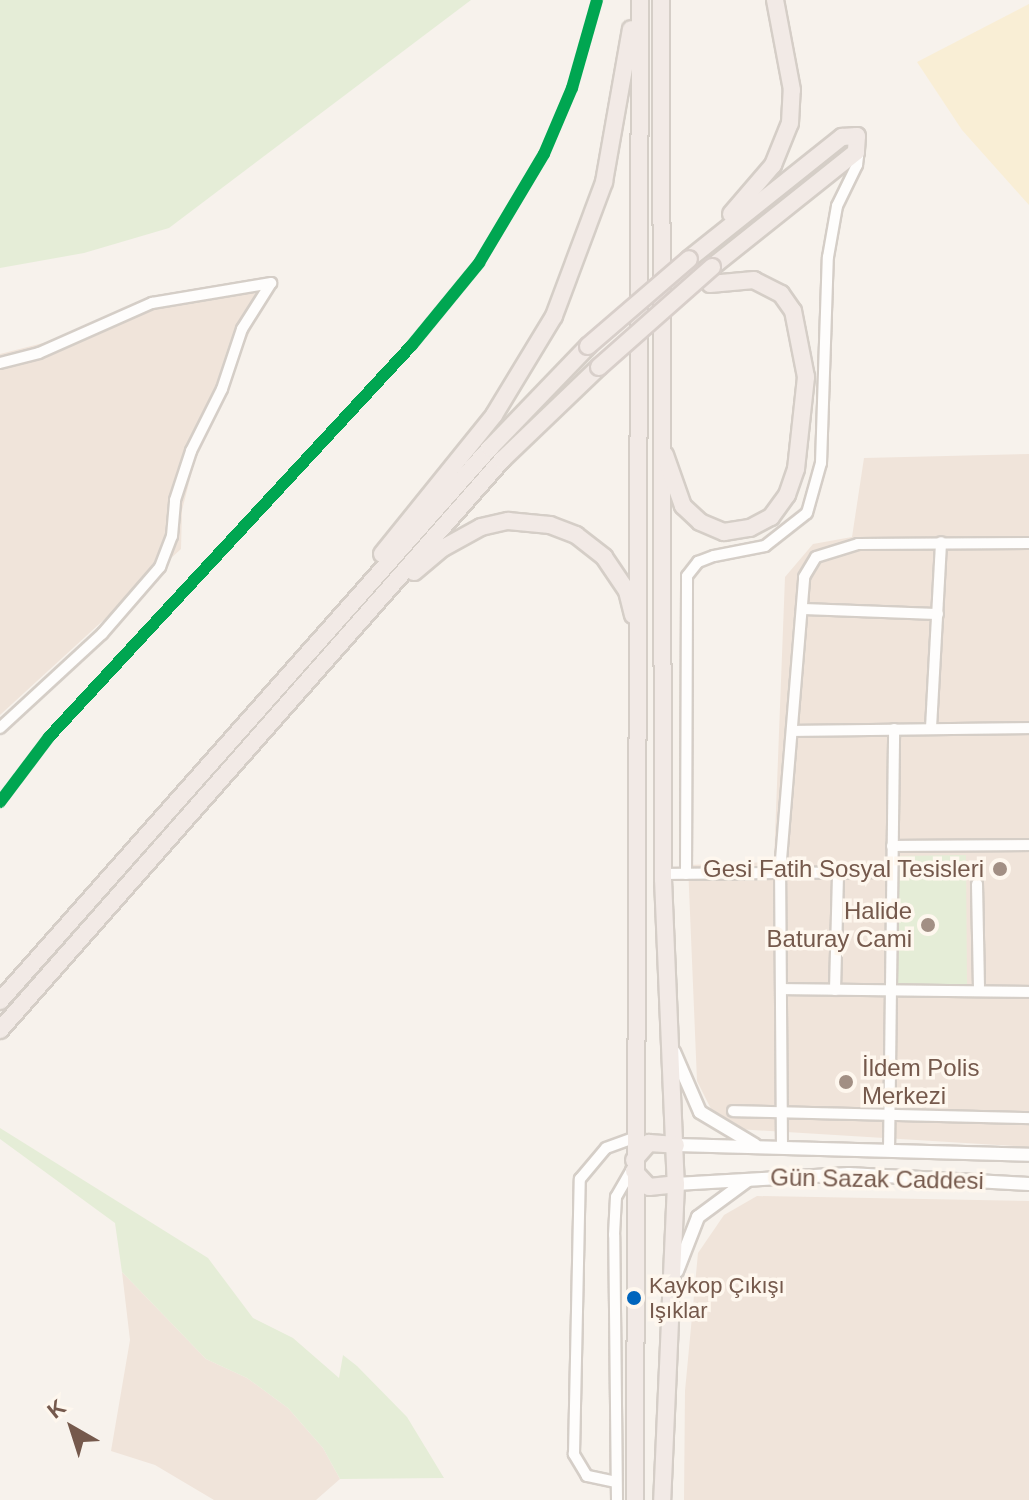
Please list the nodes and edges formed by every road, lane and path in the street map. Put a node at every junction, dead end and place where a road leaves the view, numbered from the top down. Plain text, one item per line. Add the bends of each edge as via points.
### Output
1 (637, 0) edge
2 (664, 0) edge
3 (775, 0) edge
4 (859, 149) junction
5 (689, 259) junction
6 (711, 275) junction
7 (0, 363) edge
8 (659, 430) junction
9 (941, 542) junction
10 (1029, 543) edge
11 (802, 609) junction
12 (938, 614) junction
13 (640, 642) junction
14 (306, 667) junction
15 (0, 728) edge
16 (931, 728) junction
17 (1029, 728) edge
18 (894, 729) junction
19 (793, 731) junction
20 (1029, 845) edge
21 (892, 846) junction
22 (780, 872) junction
23 (838, 872) junction
24 (892, 872) junction
25 (663, 874) junction
26 (686, 874) junction
27 (977, 884) dead end
28 (781, 989) junction
29 (835, 990) junction
30 (891, 990) junction
31 (979, 991) junction
32 (1029, 992) edge
33 (0, 1001) edge
34 (0, 1030) edge
35 (671, 1042) junction
36 (733, 1111) dead end
37 (782, 1112) junction
38 (890, 1115) junction
39 (1029, 1118) edge
40 (634, 1138) junction
41 (676, 1145) junction
42 (758, 1146) junction
43 (782, 1148) junction
44 (889, 1150) junction
45 (1029, 1155) edge
46 (634, 1165) junction
47 (754, 1177) junction
48 (676, 1184) junction
49 (1029, 1184) edge
50 (672, 1290) junction
51 (616, 1482) junction
52 (617, 1500) edge
53 (635, 1500) edge
54 (662, 1500) edge

1 - 13 highway
1 - 14 highway via 604,182 554,316 485,426
2 - 8 highway
3 - 5 highway via 792,90 787,134 767,175
4 - 5 highway via 855,134 842,137
4 - 6 highway
4 - 26 street via 837,206 828,257 821,463 807,513 765,546 706,559 687,576
5 - 14 highway, bridge via 588,346
6 - 8 highway via 759,282 786,300 799,323 806,407 784,501 771,517 742,531 719,531 700,522 675,492
6 - 14 highway, bridge via 599,367 502,460
7 - 15 street via 39,353 152,303 271,283 242,329 222,389 191,451 160,567 102,634
8 - 25 highway
9 - 10 street
9 - 11 street via 858,544 816,557 804,577
9 - 12 street
11 - 12 street
11 - 19 street
12 - 16 street
13 - 14 highway via 627,591 597,550 559,527 508,521 472,531 431,557
13 - 40 highway
14 - 33 highway
14 - 34 highway
16 - 17 street
16 - 18 street
18 - 19 street
18 - 21 street
19 - 22 street
20 - 21 street
21 - 24 street
22 - 23 street
22 - 26 street
22 - 28 street
23 - 24 street
23 - 29 street
24 - 30 street
25 - 26 street
25 - 35 highway
27 - 31 street
28 - 29 street
28 - 37 street
29 - 30 street
30 - 31 street
30 - 38 street
31 - 32 street
35 - 41 highway
35 - 42 street via 700,1112
36 - 37 street
37 - 38 street
37 - 43 street
38 - 39 street
38 - 44 street
40 - 46 highway
40 - 51 street via 606,1148 580,1179 574,1454 587,1476
41 - 42 street, Gün Sazak Caddesi
41 - 46 highway via 649,1143
41 - 48 highway
42 - 43 street, Gün Sazak Caddesi
43 - 44 street, Gün Sazak Caddesi
44 - 45 street, Gün Sazak Caddesi
46 - 48 highway via 649,1187
46 - 51 street via 616,1197
46 - 53 highway
47 - 48 street, Gün Sazak Caddesi
47 - 49 street, Gün Sazak Caddesi via 849,1174
47 - 50 street via 698,1217
48 - 50 highway
50 - 54 highway
51 - 52 street

